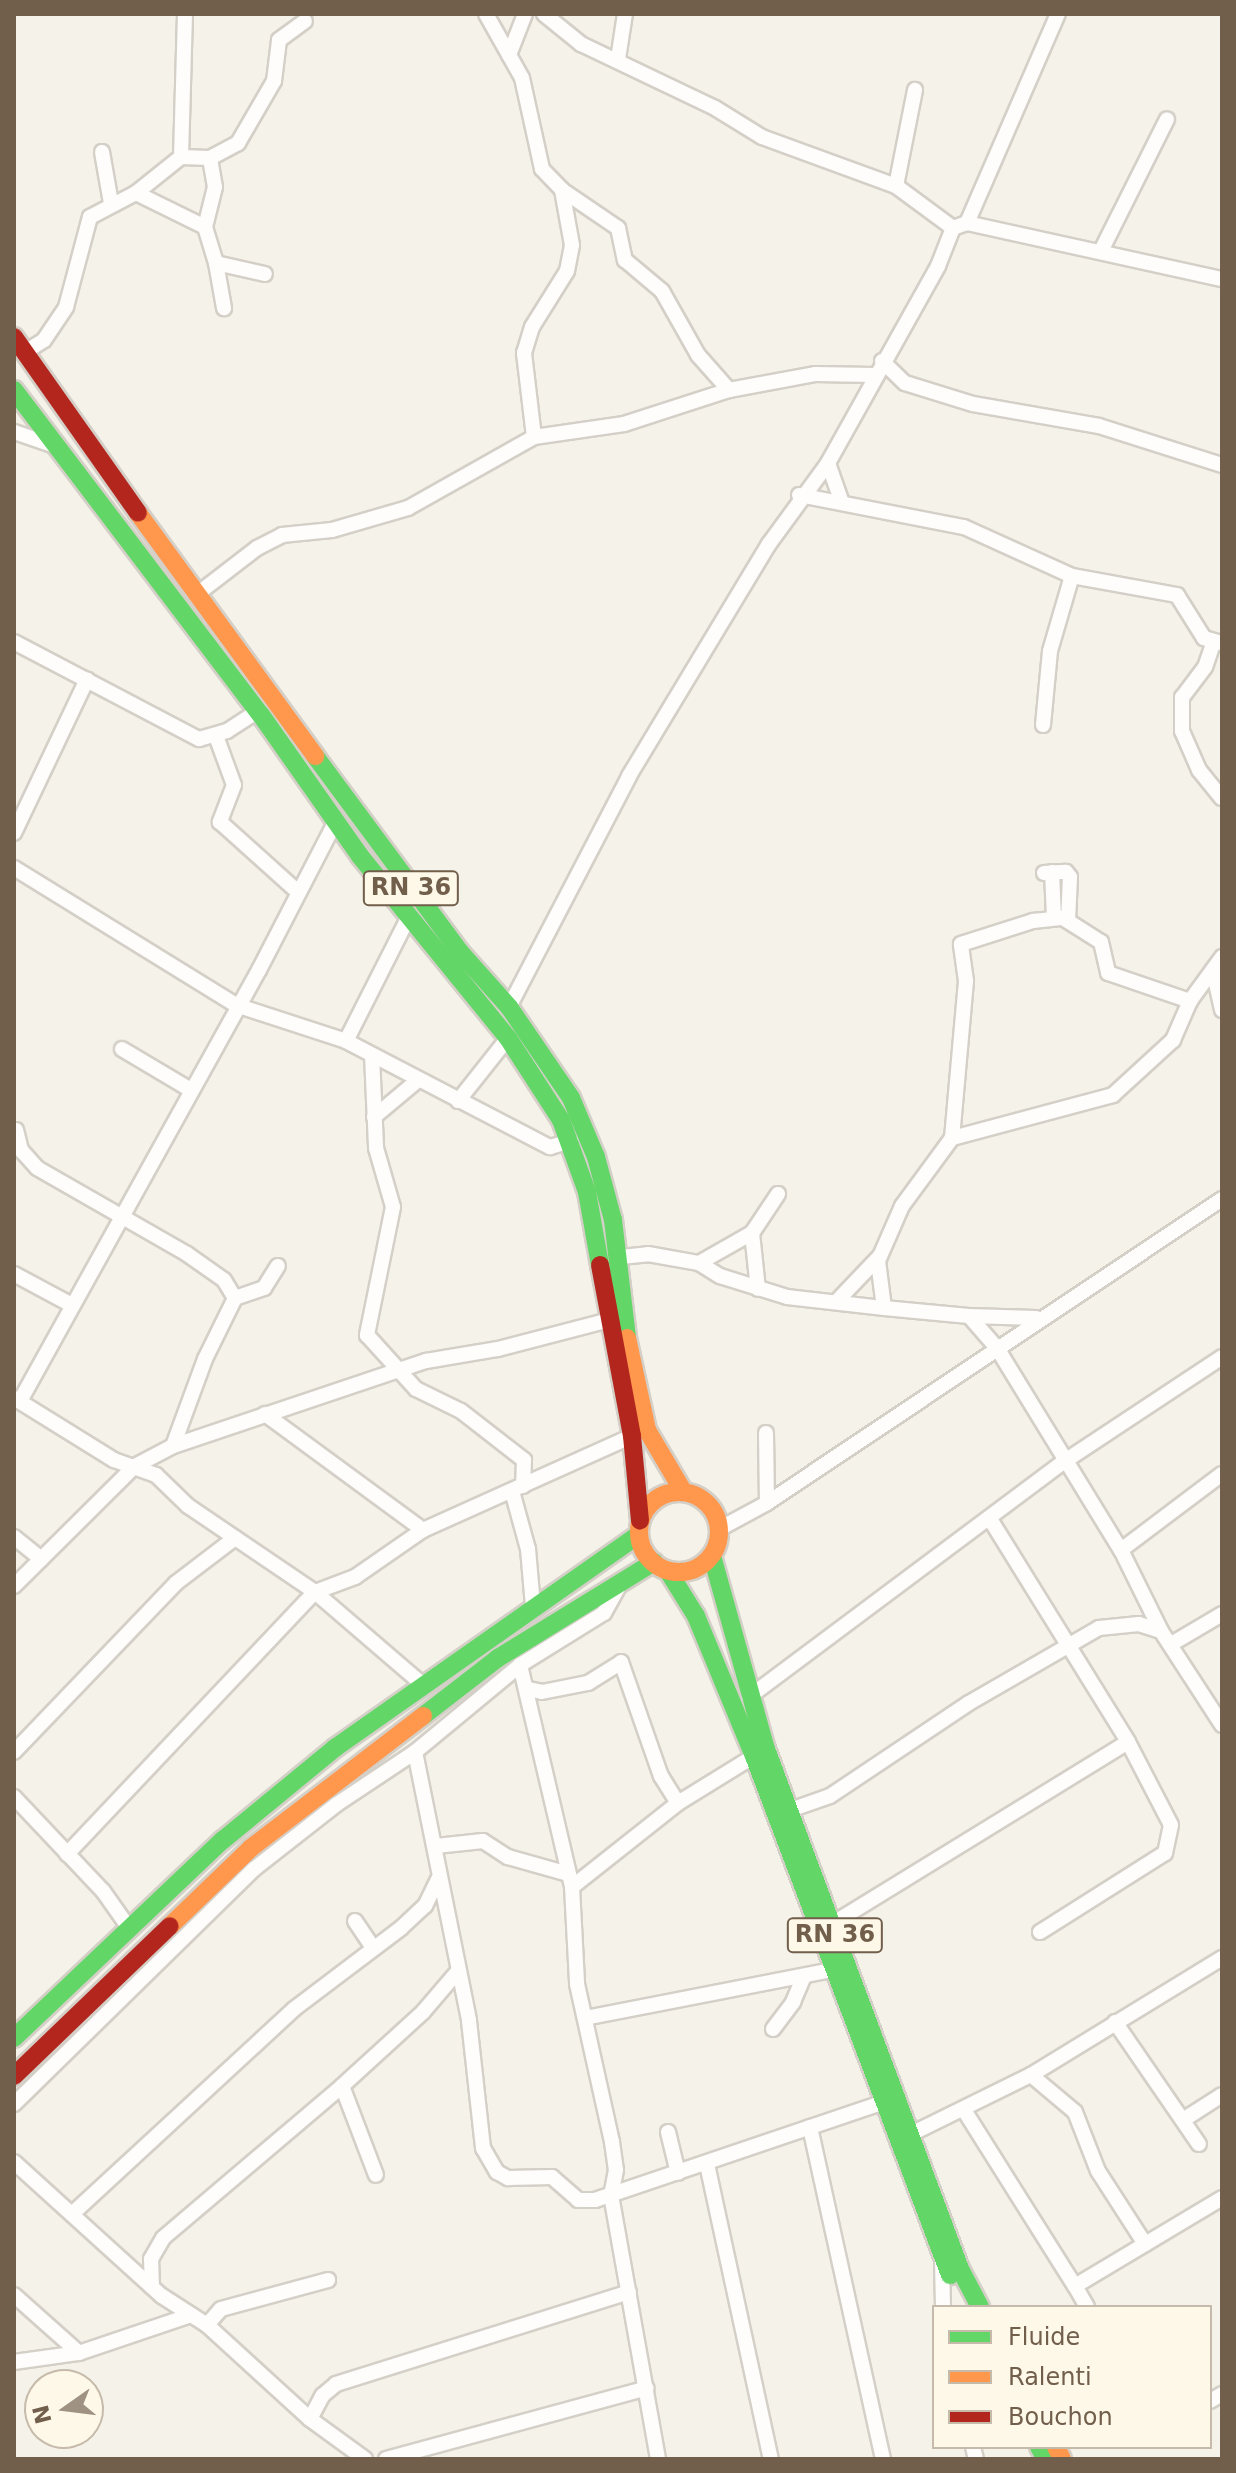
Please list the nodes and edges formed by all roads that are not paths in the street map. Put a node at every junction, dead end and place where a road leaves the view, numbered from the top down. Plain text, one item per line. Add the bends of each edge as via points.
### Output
1 (185, 14) edge
2 (486, 14) edge
3 (525, 14) edge
4 (544, 14) edge
5 (625, 14) edge
6 (1058, 14) edge
7 (305, 21) dead end
8 (509, 55) junction
9 (618, 59) junction
10 (915, 90) dead end
11 (1167, 119) dead end
12 (102, 152) dead end
13 (181, 157) junction
14 (210, 158) junction
15 (896, 186) junction
16 (562, 190) junction
17 (136, 193) junction
18 (111, 203) junction
19 (960, 226) junction
20 (205, 227) junction
21 (1102, 249) junction
22 (216, 263) junction
23 (265, 274) dead end
24 (1222, 279) edge
25 (224, 308) dead end
26 (20, 344) edge
27 (882, 361) junction
28 (874, 375) junction
29 (14, 390) edge
30 (729, 390) junction
31 (16, 434) edge
32 (534, 437) junction
33 (62, 448) junction
34 (828, 463) junction
35 (1222, 465) edge
36 (799, 495) junction
37 (842, 503) junction
38 (1072, 576) junction
39 (196, 595) junction
40 (14, 642) edge
41 (1218, 643) edge
42 (87, 679) junction
43 (258, 711) junction
44 (1043, 725) dead end
45 (216, 736) junction
46 (1222, 798) edge
47 (336, 821) junction
48 (14, 833) edge
49 (14, 868) edge
50 (1048, 872) dead end
51 (297, 891) junction
52 (408, 918) junction
53 (1061, 919) junction
54 (1222, 957) edge
55 (1213, 970) junction
56 (1190, 1001) junction
57 (236, 1005) junction
58 (509, 1007) junction
59 (1222, 1010) edge
60 (508, 1038) junction
61 (346, 1041) junction
62 (122, 1049) dead end
63 (372, 1055) junction
64 (418, 1080) junction
65 (191, 1090) junction
66 (458, 1101) junction
67 (374, 1117) junction
68 (16, 1130) edge
69 (952, 1138) junction
70 (571, 1141) junction
71 (778, 1194) dead end
72 (1222, 1199) edge
73 (122, 1216) junction
74 (752, 1233) junction
75 (880, 1256) junction
76 (621, 1257) junction
77 (699, 1263) junction
78 (278, 1266) dead end
79 (14, 1274) edge
80 (758, 1289) junction
81 (235, 1298) junction
82 (837, 1301) junction
83 (70, 1304) junction
84 (884, 1308) junction
85 (969, 1316) junction
86 (1036, 1318) junction
87 (609, 1320) junction
88 (997, 1348) junction
89 (1222, 1357) edge
90 (401, 1372) junction
91 (17, 1400) edge
92 (265, 1414) junction
93 (766, 1433) dead end
94 (632, 1436) junction
95 (173, 1446) junction
96 (524, 1460) junction
97 (1065, 1461) junction
98 (135, 1466) junction
99 (1222, 1474) edge
100 (548, 1475) junction
101 (518, 1489) junction
102 (683, 1491) junction
103 (767, 1503) junction
104 (990, 1519) junction
105 (639, 1528) junction
106 (719, 1529) junction
107 (423, 1530) junction
108 (14, 1537) edge
109 (235, 1538) junction
110 (1121, 1550) junction
111 (712, 1556) junction
112 (41, 1559) junction
113 (661, 1566) junction
114 (622, 1580) junction
115 (14, 1586) edge
116 (315, 1592) junction
117 (533, 1606) junction
118 (1148, 1608) junction
119 (1222, 1614) edge
120 (1139, 1624) junction
121 (1161, 1631) junction
122 (1173, 1643) junction
123 (1069, 1646) junction
124 (520, 1665) junction
125 (423, 1685) junction
126 (529, 1689) junction
127 (749, 1697) junction
128 (1222, 1725) edge
129 (1128, 1742) junction
130 (14, 1752) edge
131 (415, 1752) junction
132 (754, 1756) junction
133 (14, 1797) edge
134 (678, 1803) junction
135 (790, 1810) junction
136 (436, 1846) junction
137 (67, 1854) junction
138 (565, 1873) junction
139 (440, 1874) junction
140 (572, 1887) junction
141 (355, 1921) dead end
142 (832, 1924) junction
143 (129, 1928) junction
144 (1040, 1932) dead end
145 (373, 1948) junction
146 (1222, 1958) edge
147 (832, 1970) junction
148 (458, 1971) junction
149 (803, 1978) junction
150 (585, 2018) junction
151 (1115, 2022) junction
152 (773, 2029) dead end
153 (14, 2038) edge
154 (1031, 2075) junction
155 (14, 2076) edge
156 (342, 2086) junction
157 (1222, 2095) edge
158 (884, 2102) junction
159 (14, 2104) edge
160 (964, 2110) junction
161 (1183, 2120) junction
162 (810, 2127) junction
163 (668, 2132) dead end
164 (911, 2134) junction
165 (1199, 2144) dead end
166 (14, 2162) edge
167 (707, 2164) junction
168 (678, 2173) junction
169 (376, 2175) dead end
170 (611, 2195) junction
171 (1222, 2198) edge
172 (72, 2214) junction
173 (1145, 2244) junction
174 (942, 2259) junction
175 (328, 2280) dead end
176 (1075, 2286) junction
177 (152, 2287) junction
178 (629, 2292) junction
179 (14, 2295) edge
180 (943, 2305) edge
181 (963, 2305) edge
182 (979, 2305) edge
183 (1086, 2305) edge
184 (191, 2315) junction
185 (207, 2325) junction
186 (79, 2353) junction
187 (14, 2362) edge
188 (647, 2388) junction
189 (310, 2419) junction
190 (365, 2459) edge
191 (386, 2459) edge
192 (658, 2459) edge
193 (771, 2459) edge
194 (883, 2459) edge

1 - 13 street
2 - 8 street
3 - 8 street
4 - 9 street via 581,44
5 - 9 street
6 - 19 street
7 - 14 street via 279,40 274,81 238,143
8 - 16 street via 522,78 542,169
9 - 15 street via 762,137
10 - 15 street
11 - 21 street
12 - 18 street
13 - 14 street
13 - 17 street
14 - 20 street via 215,187
15 - 19 street
16 - 30 street via 618,228 625,260 662,291 698,355
16 - 32 street via 572,245 567,271 532,327 524,353
17 - 18 street
17 - 20 street
18 - 26 street via 86,225 66,307 44,340
19 - 21 street
19 - 27 street
20 - 22 street
21 - 24 street via 1177,273
22 - 23 street
22 - 25 street
26 - 39 main road, RN 36
27 - 28 street
27 - 35 street via 905,383 973,404 1099,426
28 - 30 street via 815,374
28 - 34 street
29 - 33 main road, RN 36
30 - 32 street via 624,424
31 - 33 street
32 - 39 street via 408,508 332,530 282,535
33 - 43 main road, RN 36
34 - 36 street
34 - 37 street
36 - 37 street
36 - 58 street via 629,776
37 - 38 street via 902,519 964,527
38 - 41 street via 1177,595 1191,624
38 - 44 street via 1050,651
39 - 58 main road, RN 36 via 444,931
40 - 42 street
41 - 46 street via 1182,697 1181,721 1188,753
42 - 45 street via 183,733 199,739
42 - 48 street
43 - 45 street
43 - 47 main road, RN 36
45 - 51 street via 234,785 220,822
47 - 51 street
47 - 52 main road, RN 36
49 - 57 street
50 - 53 street
51 - 57 street
52 - 60 main road, RN 36
52 - 61 street
53 - 56 street via 1103,945 1101,960 1108,973
53 - 69 street via 961,944 966,981
54 - 55 street
55 - 56 street
55 - 59 street
56 - 69 street via 1173,1040 1113,1095
57 - 61 street
57 - 65 street
58 - 76 main road, RN 36 via 571,1098 587,1131
60 - 66 street
60 - 70 main road, RN 36
61 - 63 street
62 - 65 street
63 - 64 street
63 - 67 street
64 - 66 street
64 - 67 street
65 - 73 street
66 - 70 street via 550,1147
67 - 90 street via 376,1148 393,1207 367,1335
68 - 73 street via 21,1150 37,1168
69 - 75 street via 902,1206
70 - 87 main road, RN 36 via 587,1192
71 - 74 street
72 - 86 street
73 - 81 street via 224,1280
73 - 83 street
74 - 77 street
74 - 80 street
75 - 82 street
75 - 84 street
76 - 77 street via 648,1254
76 - 102 main road, RN 36 via 630,1363 647,1430
77 - 80 street
78 - 81 street via 264,1288
79 - 83 street
80 - 82 street
81 - 95 street via 205,1359
82 - 84 street
83 - 91 street
84 - 85 street
85 - 86 street
85 - 88 street
86 - 88 street
87 - 90 street via 498,1349 426,1361
87 - 94 main road, RN 36
88 - 97 street
88 - 103 street
89 - 97 street
90 - 92 street
90 - 96 street via 416,1389 461,1411
91 - 98 street via 114,1460
92 - 95 street
92 - 107 street
93 - 103 street
94 - 100 street
94 - 105 main road, RN 36
95 - 98 street
96 - 100 street
96 - 101 street
97 - 104 street
97 - 110 street
98 - 109 street via 156,1475 188,1506
98 - 112 street
99 - 110 street
100 - 101 street
101 - 107 street
101 - 117 street
102 - 105 main road via 656,1498
102 - 106 main road, RN 36 via 708,1503
103 - 106 street
104 - 123 street
104 - 127 street
105 - 113 main road, RN 36
105 - 117 main road
106 - 111 main road, RN 36 via 720,1543
107 - 116 street via 355,1577
108 - 112 street
109 - 116 street
109 - 130 street via 176,1583
110 - 118 street
111 - 113 main road via 689,1572
111 - 127 main road, RN 36
112 - 115 street
113 - 114 main road
113 - 132 main road, RN 36 via 696,1616
114 - 124 street via 604,1613
114 - 155 main road via 498,1658 251,1848
116 - 125 street
116 - 137 street
117 - 125 main road
118 - 120 street
118 - 121 street
119 - 122 street
120 - 121 street
120 - 123 street via 1099,1628
121 - 122 street
122 - 128 street
123 - 129 street
123 - 135 street via 969,1703 830,1796
124 - 126 street
124 - 131 street
125 - 143 main road via 335,1748 223,1840
126 - 134 street via 542,1692 588,1683 621,1662 661,1776
126 - 138 street
127 - 135 main road, RN 36
129 - 142 street
129 - 144 street via 1171,1825 1165,1853
131 - 136 street
131 - 159 street via 254,1869
132 - 134 street
132 - 147 main road, RN 36
133 - 137 street
134 - 140 street
135 - 142 main road, RN 36
136 - 138 street via 483,1841 508,1857
136 - 139 street
137 - 143 street
138 - 140 street
139 - 145 street via 425,1906
139 - 148 street
140 - 150 street via 577,1984
141 - 145 street
142 - 164 main road, RN 36
143 - 153 main road
145 - 172 street via 294,2009
146 - 151 street
147 - 149 street
147 - 158 main road, RN 36
148 - 156 street via 423,2012
148 - 170 street via 478,2078 476,2112 489,2160 508,2178 552,2177 578,2200
149 - 150 street
149 - 152 street
150 - 170 street via 612,2142 616,2170
151 - 154 street
151 - 161 street
154 - 160 street
154 - 173 street via 1075,2112 1098,2171
156 - 169 street
156 - 177 street via 163,2238 151,2259
157 - 161 street
158 - 162 street
158 - 174 main road, RN 36
160 - 164 street
160 - 176 street
161 - 165 street
162 - 167 street
162 - 194 street
163 - 168 street
164 - 182 main road, RN 36 via 960,2269
166 - 172 street
167 - 168 street
167 - 193 street
168 - 170 street
170 - 178 street
171 - 173 street
172 - 177 street
173 - 176 street
174 - 180 street
174 - 181 main road, RN 36
175 - 185 street via 221,2309
176 - 183 street
177 - 184 street
178 - 188 street
178 - 189 street via 336,2384 328,2388
179 - 186 street
184 - 185 street
184 - 186 street
185 - 189 street
186 - 187 street
188 - 191 street
188 - 192 street
189 - 190 street

